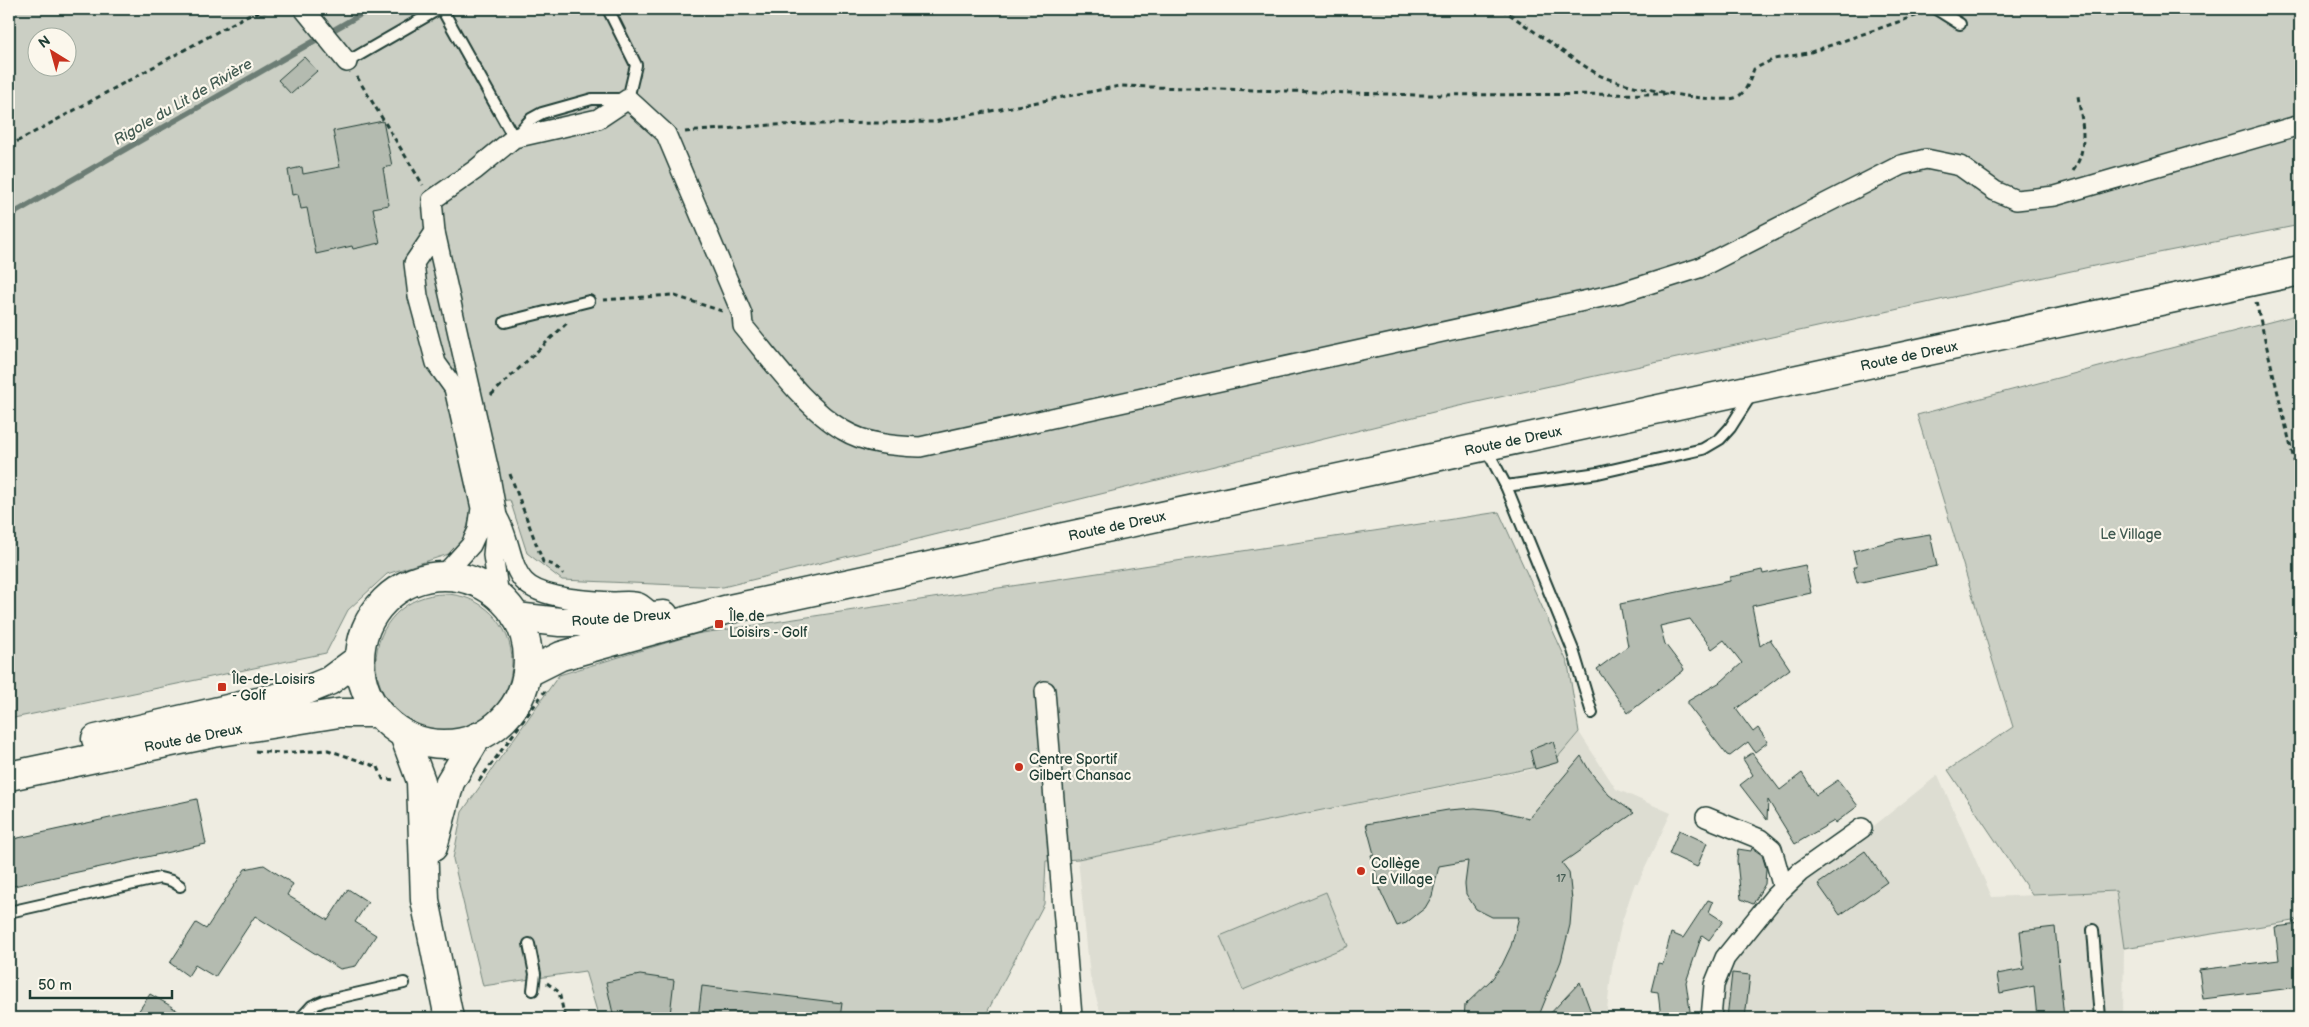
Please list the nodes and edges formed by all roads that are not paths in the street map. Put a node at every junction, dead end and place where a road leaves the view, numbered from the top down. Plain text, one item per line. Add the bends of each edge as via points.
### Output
1 (304, 9) edge
2 (441, 9) edge
3 (608, 9) edge
4 (1935, 9) edge
5 (1960, 24) dead end
6 (348, 62) joint
7 (628, 99) junction
8 (2300, 125) edge
9 (514, 138) junction
10 (435, 232) junction
11 (2300, 272) edge
12 (590, 301) road end
13 (505, 322) dead end
14 (1754, 389) junction
15 (1486, 447) junction
16 (1506, 486) junction
17 (497, 516) junction
18 (443, 576) junction
19 (499, 596) junction
20 (726, 610) junction
21 (654, 615) junction
22 (516, 617) junction
23 (360, 658) junction
24 (536, 682) junction
25 (1045, 691) dead end
26 (378, 713) junction
27 (1592, 713) dead end
28 (404, 735) junction
29 (478, 737) junction
30 (9, 760) edge
31 (9, 776) edge
32 (1706, 817) dead end
33 (1862, 828) dead end
34 (426, 878) junction
35 (180, 886) dead end
36 (1783, 888) junction
37 (9, 912) edge
38 (2093, 930) dead end
39 (529, 944) dead end
40 (404, 983) dead end
41 (533, 990) dead end
42 (1067, 1017) edge
43 (301, 1018) edge
44 (449, 1018) edge
45 (1711, 1018) edge
46 (2100, 1018) edge

1 - 6 street
2 - 6 lane
2 - 9 lane
3 - 7 lane via 636,65
4 - 5 lane
7 - 8 street via 666,134 742,314 743,326 819,413 844,431 884,445 920,447 1620,293 1699,268 1901,166 1926,159 1960,166 1995,191 2016,200 2055,196
7 - 9 street via 598,119
9 - 10 street via 432,200
10 - 17 street
10 - 18 street via 414,263 418,296 436,363 454,388 481,508 478,530 471,546
11 - 14 main road, Route de Dreux
12 - 13 lane
14 - 15 main road, Route de Dreux
14 - 16 lane via 1730,428 1704,449 1598,473
15 - 16 lane
15 - 20 main road, Route de Dreux
16 - 27 lane via 1573,650
17 - 19 street via 493,555
17 - 21 street via 506,530 520,575 534,588 561,596 639,603
18 - 19 main road via 463,578
18 - 23 main road via 410,584 390,596 374,614 364,635
19 - 22 main road
20 - 21 main road, Route de Dreux
20 - 24 main road, Route de Dreux via 561,656
21 - 22 main road, Route de Dreux via 593,622
22 - 24 main road
23 - 26 main road via 365,687
23 - 30 main road, Route de Dreux via 329,681 302,692
24 - 29 main road via 500,723
25 - 42 street
26 - 28 main road
26 - 31 main road, Route de Dreux via 339,712 214,733
28 - 29 main road via 431,743 455,743
28 - 34 main road via 421,781
29 - 34 main road via 450,782
32 - 36 street via 1760,839 1772,849
33 - 36 street
34 - 44 main road via 425,900
35 - 37 lane via 160,878
36 - 45 street via 1725,958 1714,985
38 - 46 lane
39 - 41 lane via 535,974
40 - 43 lane via 324,1001 312,1006

